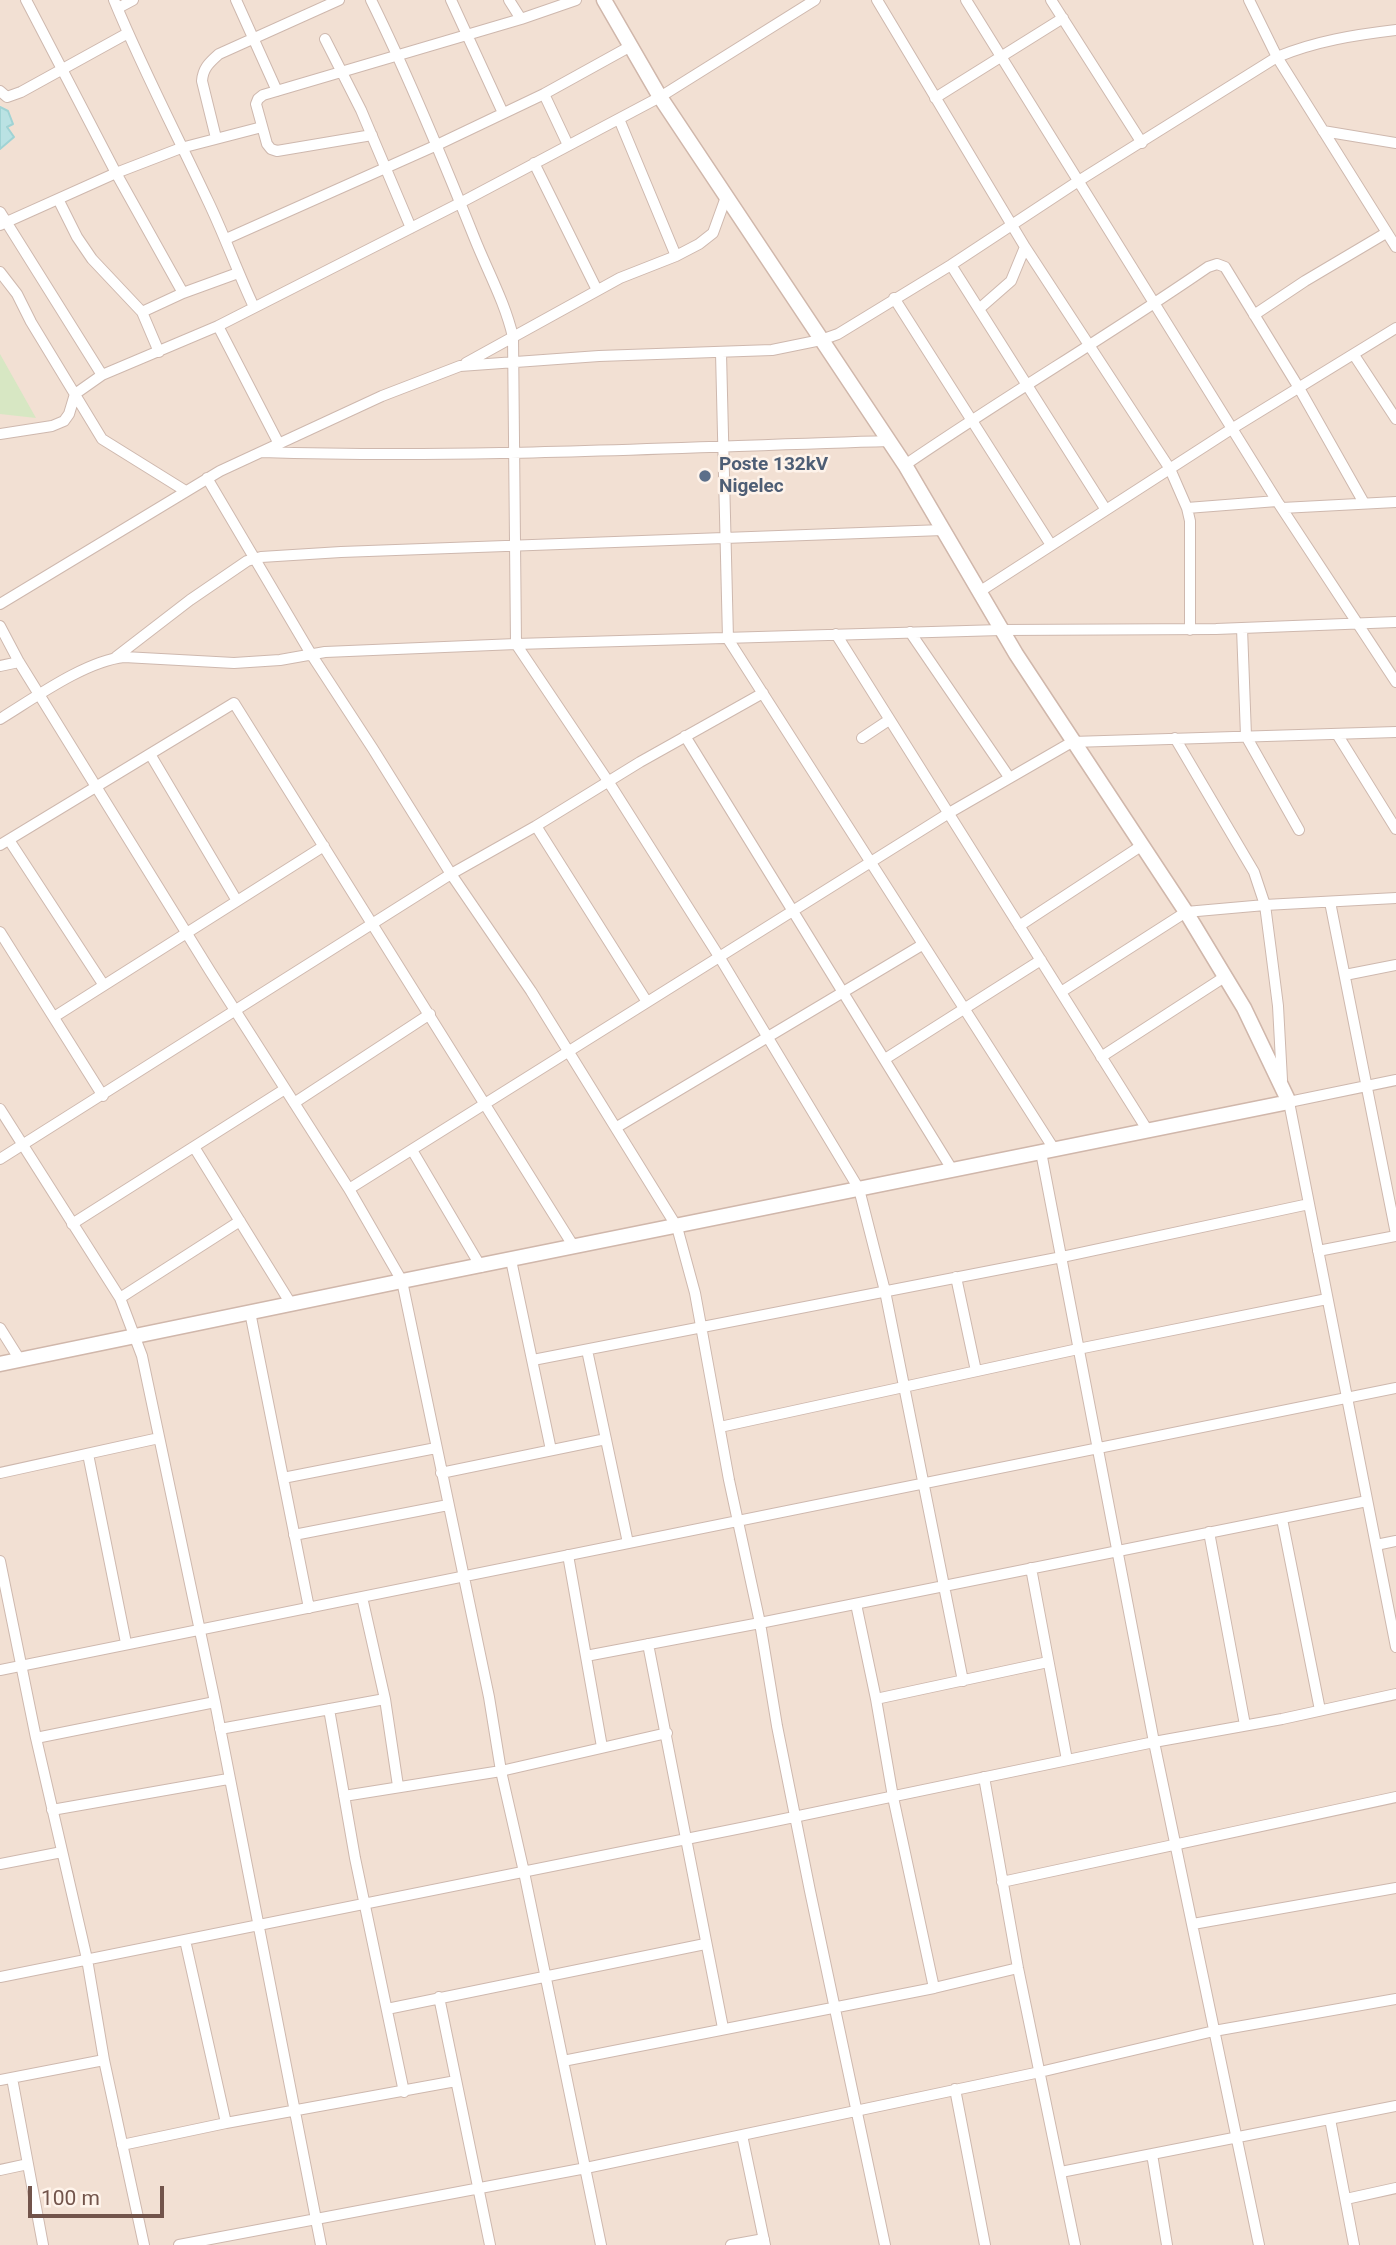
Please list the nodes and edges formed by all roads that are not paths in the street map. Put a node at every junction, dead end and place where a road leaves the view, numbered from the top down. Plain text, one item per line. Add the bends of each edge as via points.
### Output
1 (26, 0) edge
2 (133, 0) edge
3 (236, 0) edge
4 (339, 0) edge
5 (371, 0) edge
6 (451, 0) edge
7 (509, 0) edge
8 (576, 0) edge
9 (604, 0) edge
10 (815, 0) edge
11 (877, 0) edge
12 (966, 0) edge
13 (1051, 0) edge
14 (1249, 0) edge
15 (116, 4) edge
16 (1063, 18) junction
17 (521, 19) junction
18 (1396, 30) edge
19 (128, 33) junction
20 (467, 35) junction
21 (255, 38) junction
22 (324, 40) dead end
23 (629, 47) junction
24 (398, 55) junction
25 (1002, 57) junction
26 (1277, 57) junction
27 (63, 70) junction
28 (341, 74) junction
29 (0, 91) edge
30 (277, 91) junction
31 (544, 94) junction
32 (660, 97) junction
33 (935, 98) junction
34 (503, 113) junction
35 (619, 119) junction
36 (261, 127) junction
37 (1323, 131) junction
38 (372, 135) junction
39 (216, 138) junction
40 (1142, 143) junction
41 (1396, 143) edge
42 (437, 145) junction
43 (568, 145) junction
44 (181, 148) junction
45 (534, 163) junction
46 (386, 169) junction
47 (116, 173) junction
48 (1080, 180) junction
49 (726, 197) junction
50 (58, 198) junction
51 (460, 203) junction
52 (0, 212) edge
53 (3, 223) edge
54 (1012, 224) junction
55 (411, 228) junction
56 (1386, 233) junction
57 (226, 239) junction
58 (1025, 247) junction
59 (1396, 247) edge
60 (676, 256) junction
61 (951, 265) junction
62 (0, 272) edge
63 (238, 273) junction
64 (597, 290) junction
65 (183, 293) junction
66 (894, 298) junction
67 (1155, 304) junction
68 (254, 307) junction
69 (979, 309) junction
70 (142, 312) junction
71 (1254, 315) junction
72 (218, 326) junction
73 (1396, 328) edge
74 (513, 337) junction
75 (821, 340) junction
76 (1090, 346) junction
77 (159, 352) junction
78 (721, 353) junction
79 (1354, 355) junction
80 (513, 361) junction
81 (460, 366) junction
82 (102, 375) junction
83 (1026, 386) junction
84 (1299, 387) junction
85 (75, 394) junction
86 (1395, 414) edge
87 (971, 420) junction
88 (1233, 428) junction
89 (0, 434) edge
90 (888, 441) junction
91 (279, 444) junction
92 (725, 448) junction
93 (258, 452) junction
94 (513, 454) junction
95 (905, 466) junction
96 (1170, 469) junction
97 (207, 478) junction
98 (184, 491) junction
99 (1396, 502) edge
100 (1364, 503) junction
101 (1280, 504) junction
102 (1187, 508) junction
103 (1106, 510) junction
104 (943, 530) junction
105 (726, 540) junction
106 (1051, 545) junction
107 (514, 546) junction
108 (254, 558) junction
109 (979, 592) junction
110 (0, 604) edge
111 (1396, 622) edge
112 (1359, 625) junction
113 (0, 626) edge
114 (1242, 628) junction
115 (1001, 630) junction
116 (1190, 630) junction
117 (910, 632) junction
118 (836, 634) junction
119 (729, 639) junction
120 (516, 644) junction
121 (311, 654) junction
122 (116, 657) junction
123 (19, 662) junction
124 (0, 666) edge
125 (1396, 682) edge
126 (764, 693) junction
127 (40, 694) junction
128 (0, 719) edge
129 (889, 720) junction
130 (1396, 732) edge
131 (1337, 734) junction
132 (685, 736) junction
133 (1247, 736) junction
134 (862, 738) dead end
135 (1175, 738) junction
136 (1072, 742) junction
137 (150, 754) junction
138 (1009, 777) junction
139 (608, 781) junction
140 (97, 786) junction
141 (948, 813) junction
142 (536, 826) junction
143 (1396, 829) edge
144 (1299, 830) dead end
145 (4, 843) edge
146 (324, 846) junction
147 (1141, 846) junction
148 (870, 863) junction
149 (451, 874) junction
150 (1396, 898) edge
151 (237, 901) junction
152 (1330, 902) junction
153 (1265, 905) junction
154 (793, 911) junction
155 (1186, 912) junction
156 (373, 923) junction
157 (1019, 926) junction
158 (0, 932) edge
159 (186, 932) junction
160 (922, 945) junction
161 (720, 958) junction
162 (1041, 960) junction
163 (1396, 965) edge
164 (1345, 975) junction
165 (1226, 976) junction
166 (103, 984) junction
167 (843, 992) junction
168 (1060, 992) junction
169 (647, 1002) junction
170 (963, 1009) junction
171 (236, 1012) junction
172 (430, 1014) junction
173 (54, 1017) junction
174 (767, 1037) junction
175 (568, 1051) junction
176 (1101, 1057) junction
177 (885, 1059) junction
178 (1396, 1080) edge
179 (1366, 1086) junction
180 (1282, 1087) junction
181 (285, 1089) junction
182 (103, 1096) junction
183 (1289, 1102) junction
184 (294, 1103) junction
185 (486, 1104) junction
186 (0, 1109) edge
187 (617, 1127) junction
188 (1148, 1131) junction
189 (23, 1145) junction
190 (194, 1147) junction
191 (412, 1150) junction
192 (1048, 1151) junction
193 (0, 1160) edge
194 (953, 1171) junction
195 (349, 1189) junction
196 (859, 1189) junction
197 (1309, 1204) junction
198 (240, 1221) junction
199 (72, 1223) junction
200 (677, 1227) junction
201 (1396, 1235) edge
202 (574, 1247) junction
203 (1318, 1251) junction
204 (1062, 1256) junction
205 (511, 1259) junction
206 (481, 1267) junction
207 (956, 1277) junction
208 (402, 1281) junction
209 (885, 1291) junction
210 (120, 1298) junction
211 (1328, 1298) junction
212 (291, 1304) junction
213 (250, 1312) junction
214 (700, 1327) junction
215 (0, 1328) edge
216 (135, 1336) junction
217 (1078, 1349) junction
218 (587, 1350) junction
219 (20, 1360) junction
220 (533, 1360) junction
221 (0, 1364) edge
222 (976, 1371) junction
223 (904, 1387) junction
224 (1396, 1388) edge
225 (1347, 1397) junction
226 (719, 1427) junction
227 (159, 1438) junction
228 (606, 1439) junction
229 (1097, 1447) junction
230 (436, 1448) junction
231 (551, 1450) junction
232 (88, 1454) junction
233 (0, 1472) edge
234 (441, 1473) junction
235 (283, 1478) junction
236 (923, 1483) junction
237 (1367, 1501) junction
238 (448, 1505) junction
239 (1282, 1519) junction
240 (738, 1521) junction
241 (1209, 1532) junction
242 (294, 1535) junction
243 (1396, 1541) edge
244 (628, 1543) junction
245 (1376, 1545) junction
246 (1117, 1551) junction
247 (568, 1555) junction
248 (0, 1561) edge
249 (1031, 1568) junction
250 (462, 1576) junction
251 (944, 1585) junction
252 (362, 1597) junction
253 (856, 1604) junction
254 (309, 1608) junction
255 (760, 1623) junction
256 (200, 1629) junction
257 (126, 1643) junction
258 (648, 1644) junction
259 (1396, 1647) edge
260 (586, 1656) junction
261 (1048, 1662) junction
262 (21, 1665) junction
263 (0, 1670) edge
264 (963, 1681) junction
265 (1396, 1694) edge
266 (385, 1699) junction
267 (876, 1699) junction
268 (215, 1702) junction
269 (329, 1709) junction
270 (1320, 1710) junction
271 (1245, 1726) junction
272 (220, 1729) junction
273 (667, 1733) junction
274 (36, 1738) junction
275 (1154, 1742) junction
276 (602, 1747) junction
277 (1067, 1760) junction
278 (501, 1771) junction
279 (984, 1777) junction
280 (228, 1779) junction
281 (398, 1786) junction
282 (344, 1796) junction
283 (893, 1797) junction
284 (1396, 1797) edge
285 (52, 1810) junction
286 (796, 1817) junction
287 (687, 1839) junction
288 (1175, 1845) junction
289 (62, 1852) junction
290 (0, 1864) edge
291 (524, 1872) junction
292 (1002, 1882) junction
293 (1396, 1888) edge
294 (365, 1904) junction
295 (1193, 1924) junction
296 (257, 1925) junction
297 (185, 1940) junction
298 (705, 1944) junction
299 (87, 1959) junction
300 (1018, 1968) junction
301 (546, 1976) junction
302 (0, 1977) edge
303 (934, 1988) junction
304 (439, 1997) junction
305 (1396, 1999) edge
306 (834, 2008) junction
307 (387, 2009) junction
308 (723, 2028) junction
309 (1214, 2031) junction
310 (104, 2060) junction
311 (563, 2061) junction
312 (1040, 2072) junction
313 (12, 2078) junction
314 (0, 2080) edge
315 (456, 2081) junction
316 (955, 2090) junction
317 (404, 2092) junction
318 (1396, 2106) edge
319 (855, 2110) junction
320 (295, 2112) junction
321 (1330, 2119) junction
322 (226, 2123) junction
323 (742, 2136) junction
324 (1237, 2137) junction
325 (122, 2144) junction
326 (1152, 2154) junction
327 (28, 2164) junction
328 (586, 2168) junction
329 (0, 2170) edge
330 (1061, 2172) junction
331 (1396, 2188) edge
332 (479, 2189) junction
333 (1346, 2199) junction
334 (315, 2220) junction
335 (765, 2242) edge
336 (43, 2245) edge
337 (144, 2245) edge
338 (180, 2245) edge
339 (321, 2245) edge
340 (490, 2245) edge
341 (601, 2245) edge
342 (731, 2245) edge
343 (885, 2245) edge
344 (985, 2245) edge
345 (1075, 2245) edge
346 (1167, 2245) edge
347 (1259, 2245) edge
348 (1354, 2245) edge

1 - 27 street
2 - 15 street
3 - 21 street
4 - 21 street
5 - 24 street
6 - 20 street
7 - 17 street
8 - 17 street
9 - 23 street
10 - 32 street
11 - 33 street
12 - 25 street
13 - 16 street
14 - 26 street
15 - 19 street
16 - 25 street
16 - 40 street
17 - 20 street
18 - 26 street via 1328,40
19 - 27 street
19 - 44 street
20 - 24 street
20 - 34 street
21 - 30 street
21 - 39 street via 219,54 202,73
22 - 28 street
23 - 31 street
23 - 32 street
24 - 28 street
24 - 42 street
25 - 33 street
25 - 48 street
26 - 37 street
26 - 40 street
27 - 29 street via 14,95 7,97
27 - 47 street
28 - 30 street
28 - 38 street
30 - 36 street via 258,99
31 - 34 street
31 - 43 street
32 - 35 street
32 - 49 street
33 - 54 street
34 - 42 street
35 - 43 street
35 - 60 street
36 - 38 street via 267,144 277,151
36 - 39 street
37 - 41 street
37 - 56 street
38 - 46 street
39 - 44 street
40 - 48 street
42 - 46 street
42 - 51 street
43 - 45 street
44 - 47 street
44 - 57 street
45 - 51 street
45 - 64 street
46 - 55 street
46 - 57 street
47 - 50 street
47 - 65 street
48 - 54 street
48 - 67 street
49 - 60 street via 713,233
49 - 75 street
50 - 53 street
50 - 70 street via 92,259
51 - 55 street
51 - 74 street
52 - 53 street
53 - 82 street
54 - 58 street
54 - 61 street
55 - 68 street
56 - 59 street
56 - 71 street
57 - 63 street
58 - 69 street via 1010,281
58 - 76 street
60 - 64 street
61 - 66 street
61 - 69 street
62 - 85 street
63 - 65 street
63 - 68 street
64 - 74 street
65 - 70 street
66 - 75 street
66 - 87 street
67 - 71 street via 1217,264 1225,267
67 - 76 street
67 - 88 street
68 - 72 street
69 - 83 street
70 - 77 street
71 - 84 street
72 - 77 street
72 - 91 street
73 - 79 street
74 - 80 street
74 - 81 street
75 - 78 street via 772,350
75 - 90 street
76 - 83 street
76 - 96 street
77 - 82 street
78 - 80 street
78 - 92 street
79 - 84 street
79 - 86 street
80 - 81 street
80 - 94 street
81 - 91 street
82 - 85 street
83 - 87 street
83 - 103 street
84 - 88 street
84 - 100 street
85 - 89 street via 64,421
85 - 98 street via 102,439
87 - 95 street
87 - 106 street
88 - 96 street
88 - 101 street
90 - 92 street
90 - 95 street
91 - 93 street
92 - 94 street
92 - 105 street
93 - 94 street
93 - 97 street
94 - 107 street
95 - 104 street
96 - 102 street
96 - 103 street
97 - 98 street
97 - 108 street
98 - 110 street
99 - 100 street
100 - 101 street
101 - 102 street
101 - 112 street
102 - 116 street
103 - 106 street
104 - 105 street
104 - 109 street
105 - 107 street
105 - 119 street
106 - 109 street
107 - 108 street
107 - 120 street
108 - 121 street
108 - 122 street via 222,576
109 - 115 street
111 - 112 street
112 - 114 street
112 - 125 street
113 - 123 street
114 - 116 street
114 - 133 street
115 - 116 street
115 - 117 street
115 - 136 street
117 - 118 street
117 - 138 street
118 - 119 street
118 - 129 street
119 - 120 street
119 - 126 street
120 - 121 street
120 - 139 street
121 - 122 street via 234,663
121 - 149 street
122 - 127 street
123 - 124 street
123 - 127 street
126 - 132 street
126 - 148 street
127 - 128 street
127 - 140 street
129 - 134 street
129 - 141 street
130 - 131 street
131 - 133 street
131 - 143 street
132 - 139 street
132 - 154 street
133 - 135 street
133 - 144 street
135 - 136 street
135 - 153 street via 1254,872
136 - 138 street
136 - 147 street
137 - 140 street
137 - 146 street via 234,703
137 - 151 street
138 - 141 street
139 - 142 street
139 - 161 street
140 - 145 street
140 - 159 street
141 - 148 street
141 - 157 street
142 - 149 street
142 - 169 street
145 - 166 street
146 - 151 street
146 - 156 street
147 - 155 street
147 - 157 street
148 - 154 street
148 - 160 street
149 - 156 street
149 - 175 street
150 - 152 street
151 - 159 street
152 - 153 street
152 - 164 street
153 - 155 street
153 - 180 street via 1278,1006
154 - 161 street
154 - 167 street
155 - 165 street
155 - 168 street
156 - 171 street
156 - 172 street
157 - 162 street
158 - 173 street
159 - 166 street
159 - 171 street
160 - 167 street
160 - 170 street
161 - 169 street
161 - 174 street
162 - 168 street
162 - 170 street
163 - 164 street
164 - 179 street
165 - 176 street
165 - 180 street
166 - 173 street
167 - 174 street
167 - 177 street
168 - 176 street
169 - 175 street
170 - 177 street
170 - 192 street
171 - 181 street
171 - 182 street
172 - 184 street
172 - 185 street
173 - 182 street
174 - 187 street
174 - 196 street
175 - 185 street
175 - 187 street
176 - 188 street
177 - 194 street
178 - 179 street
179 - 183 street
179 - 201 street
180 - 183 street
181 - 184 street
181 - 190 street
182 - 189 street
183 - 188 street
183 - 197 street
184 - 195 street
185 - 191 street
185 - 202 street
186 - 189 street
187 - 200 street
188 - 192 street
189 - 193 street
189 - 199 street
190 - 198 street
190 - 199 street
191 - 195 street
191 - 206 street
192 - 194 street
192 - 204 street
194 - 196 street
195 - 208 street
196 - 200 street
196 - 209 street
197 - 203 street
197 - 204 street
198 - 210 street
198 - 212 street
199 - 210 street
200 - 202 street
200 - 214 street
201 - 203 street
202 - 205 street
203 - 211 street
204 - 207 street
204 - 217 street
205 - 206 street
205 - 220 street
206 - 208 street
207 - 209 street
207 - 222 street
208 - 212 street
208 - 230 street
209 - 214 street
209 - 223 street
210 - 216 street
211 - 217 street
211 - 225 street
212 - 213 street
213 - 216 street
213 - 235 street
214 - 218 street
214 - 226 street
215 - 219 street
216 - 219 street
216 - 227 street
217 - 222 street
217 - 229 street
218 - 220 street
218 - 228 street
219 - 221 street
220 - 231 street
222 - 223 street
223 - 226 street
223 - 236 street
224 - 225 street
225 - 229 street
225 - 237 street
226 - 240 street
227 - 232 street
227 - 256 street
228 - 231 street
228 - 244 street
229 - 236 street
229 - 246 street
230 - 234 street
230 - 235 street
231 - 234 street
232 - 233 street
232 - 257 street
234 - 238 street
235 - 242 street
236 - 240 street
236 - 251 street
237 - 239 street
237 - 245 street
238 - 242 street
238 - 250 street
239 - 241 street
239 - 270 street
240 - 244 street
240 - 255 street
241 - 246 street
241 - 271 street
242 - 254 street
243 - 245 street
244 - 247 street
245 - 259 street
246 - 249 street
246 - 275 street
247 - 250 street
247 - 260 street
248 - 262 street
249 - 251 street
249 - 261 street
250 - 252 street
250 - 278 street
251 - 253 street
251 - 264 street
252 - 254 street
252 - 266 street
253 - 255 street
253 - 267 street
254 - 256 street
255 - 258 street
255 - 286 street
256 - 257 street
256 - 268 street
257 - 262 street
258 - 260 street
258 - 273 street
260 - 276 street
261 - 264 street
261 - 277 street
262 - 263 street
262 - 274 street
264 - 267 street
265 - 270 street
266 - 269 street
266 - 281 street
267 - 283 street
268 - 272 street
268 - 274 street
269 - 272 street
269 - 282 street
270 - 271 street
271 - 275 street
272 - 280 street
273 - 276 street
273 - 287 street
274 - 285 street
275 - 277 street
275 - 288 street
276 - 278 street
277 - 279 street
278 - 281 street
278 - 291 street
279 - 283 street
279 - 292 street
280 - 285 street
280 - 296 street
281 - 282 street
282 - 294 street
283 - 286 street
283 - 303 street
284 - 288 street
285 - 289 street
286 - 287 street
286 - 306 street
287 - 291 street
287 - 298 street
288 - 292 street
288 - 295 street
289 - 290 street
289 - 299 street
291 - 294 street
291 - 301 street
292 - 300 street
293 - 295 street
294 - 296 street
294 - 307 street
295 - 309 street
296 - 297 street
296 - 320 street
297 - 299 street
297 - 322 street
298 - 301 street
298 - 308 street
299 - 302 street
299 - 310 street
300 - 303 street
300 - 312 street
301 - 304 street
301 - 311 street
303 - 306 street
304 - 307 street
304 - 315 street
305 - 309 street
306 - 308 street
306 - 319 street
307 - 317 street
308 - 311 street
309 - 312 street
309 - 324 street
310 - 313 street
310 - 325 street
311 - 328 street
312 - 316 street
312 - 330 street
313 - 314 street
313 - 327 street
315 - 317 street
315 - 332 street
316 - 319 street
316 - 344 street
317 - 320 street
318 - 321 street
319 - 323 street
319 - 343 street
320 - 322 street
320 - 334 street
321 - 324 street
321 - 333 street
322 - 325 street
323 - 328 street
323 - 335 street
324 - 326 street
324 - 347 street
325 - 337 street
326 - 330 street
326 - 346 street
327 - 329 street
327 - 336 street
328 - 332 street
328 - 341 street
330 - 345 street
331 - 333 street
332 - 334 street
332 - 340 street
333 - 348 street
334 - 338 street
334 - 339 street
335 - 342 street

